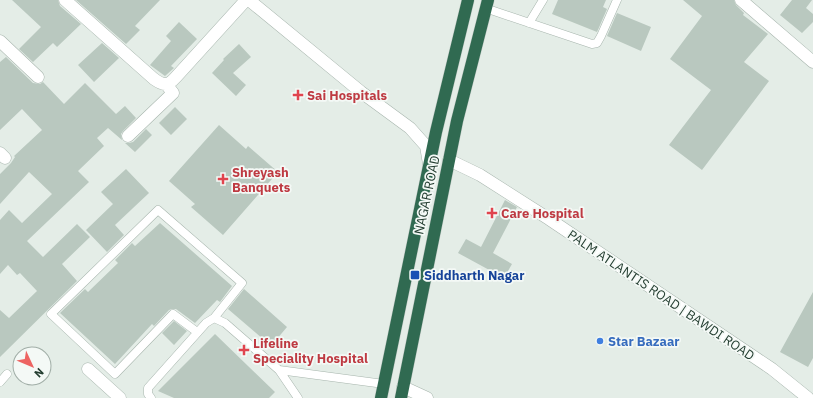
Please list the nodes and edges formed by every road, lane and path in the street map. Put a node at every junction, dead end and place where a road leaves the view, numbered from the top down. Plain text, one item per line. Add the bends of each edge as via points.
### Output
1 (66, 0) edge
2 (246, 0) edge
3 (249, 0) edge
4 (468, 0) edge
5 (544, 0) edge
6 (617, 0) edge
7 (741, 0) edge
8 (487, 4) edge
9 (529, 23) junction
10 (0, 41) edge
11 (813, 62) edge
12 (38, 77) dead end
13 (166, 84) junction
14 (128, 136) dead end
15 (449, 160) junction
16 (429, 167) junction
17 (214, 318) junction
18 (197, 332) junction
19 (391, 348) junction
20 (409, 355) junction
21 (88, 369) dead end
22 (279, 370) junction
23 (7, 374) dead end
24 (0, 382) edge
25 (384, 384) junction
26 (402, 392) edge
27 (120, 398) edge
28 (151, 398) edge
29 (298, 398) edge
30 (381, 398) edge
31 (427, 398) edge
32 (808, 398) edge

1 - 13 street via 154,79
2 - 13 street via 176,77
3 - 16 street via 356,88 410,128 426,146
4 - 16 highway, NAGAR ROAD
5 - 9 lane
6 - 9 lane via 597,43 592,44
7 - 11 street
8 - 9 lane
8 - 15 highway, NAGAR ROAD
10 - 12 street
13 - 14 street via 173,93
15 - 20 highway, NAGAR ROAD
15 - 32 street, PALM ATLANTIS ROAD | BAWDI ROAD via 480,174 549,219 772,369
16 - 19 highway, NAGAR ROAD
17 - 18 lane
17 - 18 lane via 242,283 158,210 52,314 115,374 173,314
17 - 22 lane via 225,323
18 - 28 lane via 148,388
19 - 20 highway
19 - 25 highway, NAGAR ROAD
20 - 26 highway, NAGAR ROAD
21 - 27 street
22 - 25 lane
22 - 29 lane
23 - 24 lane
25 - 30 highway, NAGAR ROAD
26 - 31 street

